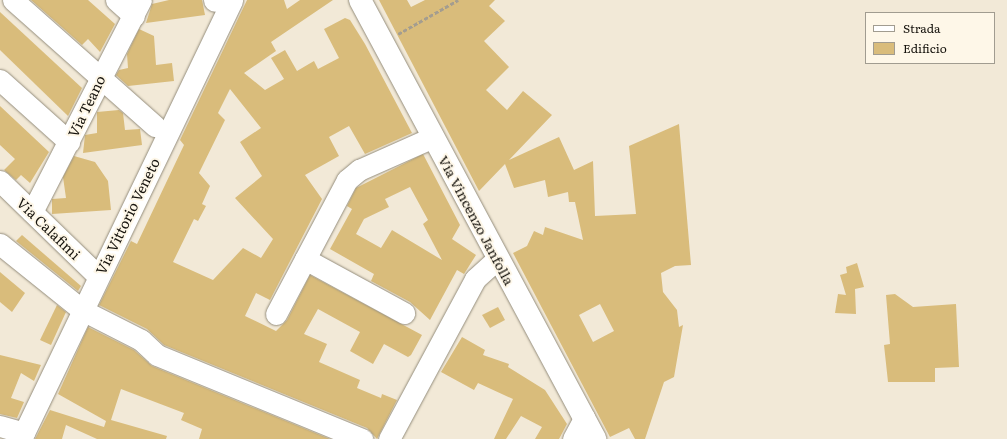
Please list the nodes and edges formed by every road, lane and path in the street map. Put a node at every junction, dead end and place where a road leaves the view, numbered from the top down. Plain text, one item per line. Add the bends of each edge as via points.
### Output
1 (13, 0) edge
2 (116, 0) edge
3 (221, 0) edge
4 (360, 0) edge
5 (458, 0) edge
6 (137, 8) edge
7 (382, 43) junction
8 (98, 79) junction
9 (0, 80) edge
10 (155, 126) dead end
11 (433, 137) junction
12 (69, 142) junction
13 (0, 181) edge
14 (32, 212) junction
15 (0, 244) edge
16 (304, 259) junction
17 (497, 259) junction
18 (98, 276) junction
19 (82, 310) junction
20 (404, 313) dead end
21 (276, 314) dead end
22 (584, 418) junction
23 (0, 426) edge
24 (22, 436) edge
25 (362, 439) edge
26 (389, 439) edge
27 (573, 439) edge
28 (594, 439) edge

1 - 8 street
2 - 6 street
3 - 18 street, Via Vittorio Veneto
4 - 7 main road, Via Vincenzo Janfolla
5 - 7 path
6 - 8 street, Via Teano
7 - 11 main road, Via Vincenzo Janfolla
8 - 10 street
8 - 12 street, Via Teano
9 - 12 street
11 - 16 street via 352,174
11 - 17 main road, Via Vincenzo Janfolla
12 - 14 street, Via Teano
13 - 14 street, Via Calafimi
14 - 18 street, Via Calafimi
15 - 19 street
16 - 20 street
16 - 21 street
17 - 22 main road, Via Vincenzo Janfolla
17 - 26 street via 475,279
18 - 19 street, Via Vittorio Veneto
19 - 24 street, Via Vittorio Veneto
19 - 25 street via 141,340 157,355
22 - 27 street
22 - 28 main road, Via Vincenzo Janfolla
23 - 24 street, Via Vittorio Veneto

